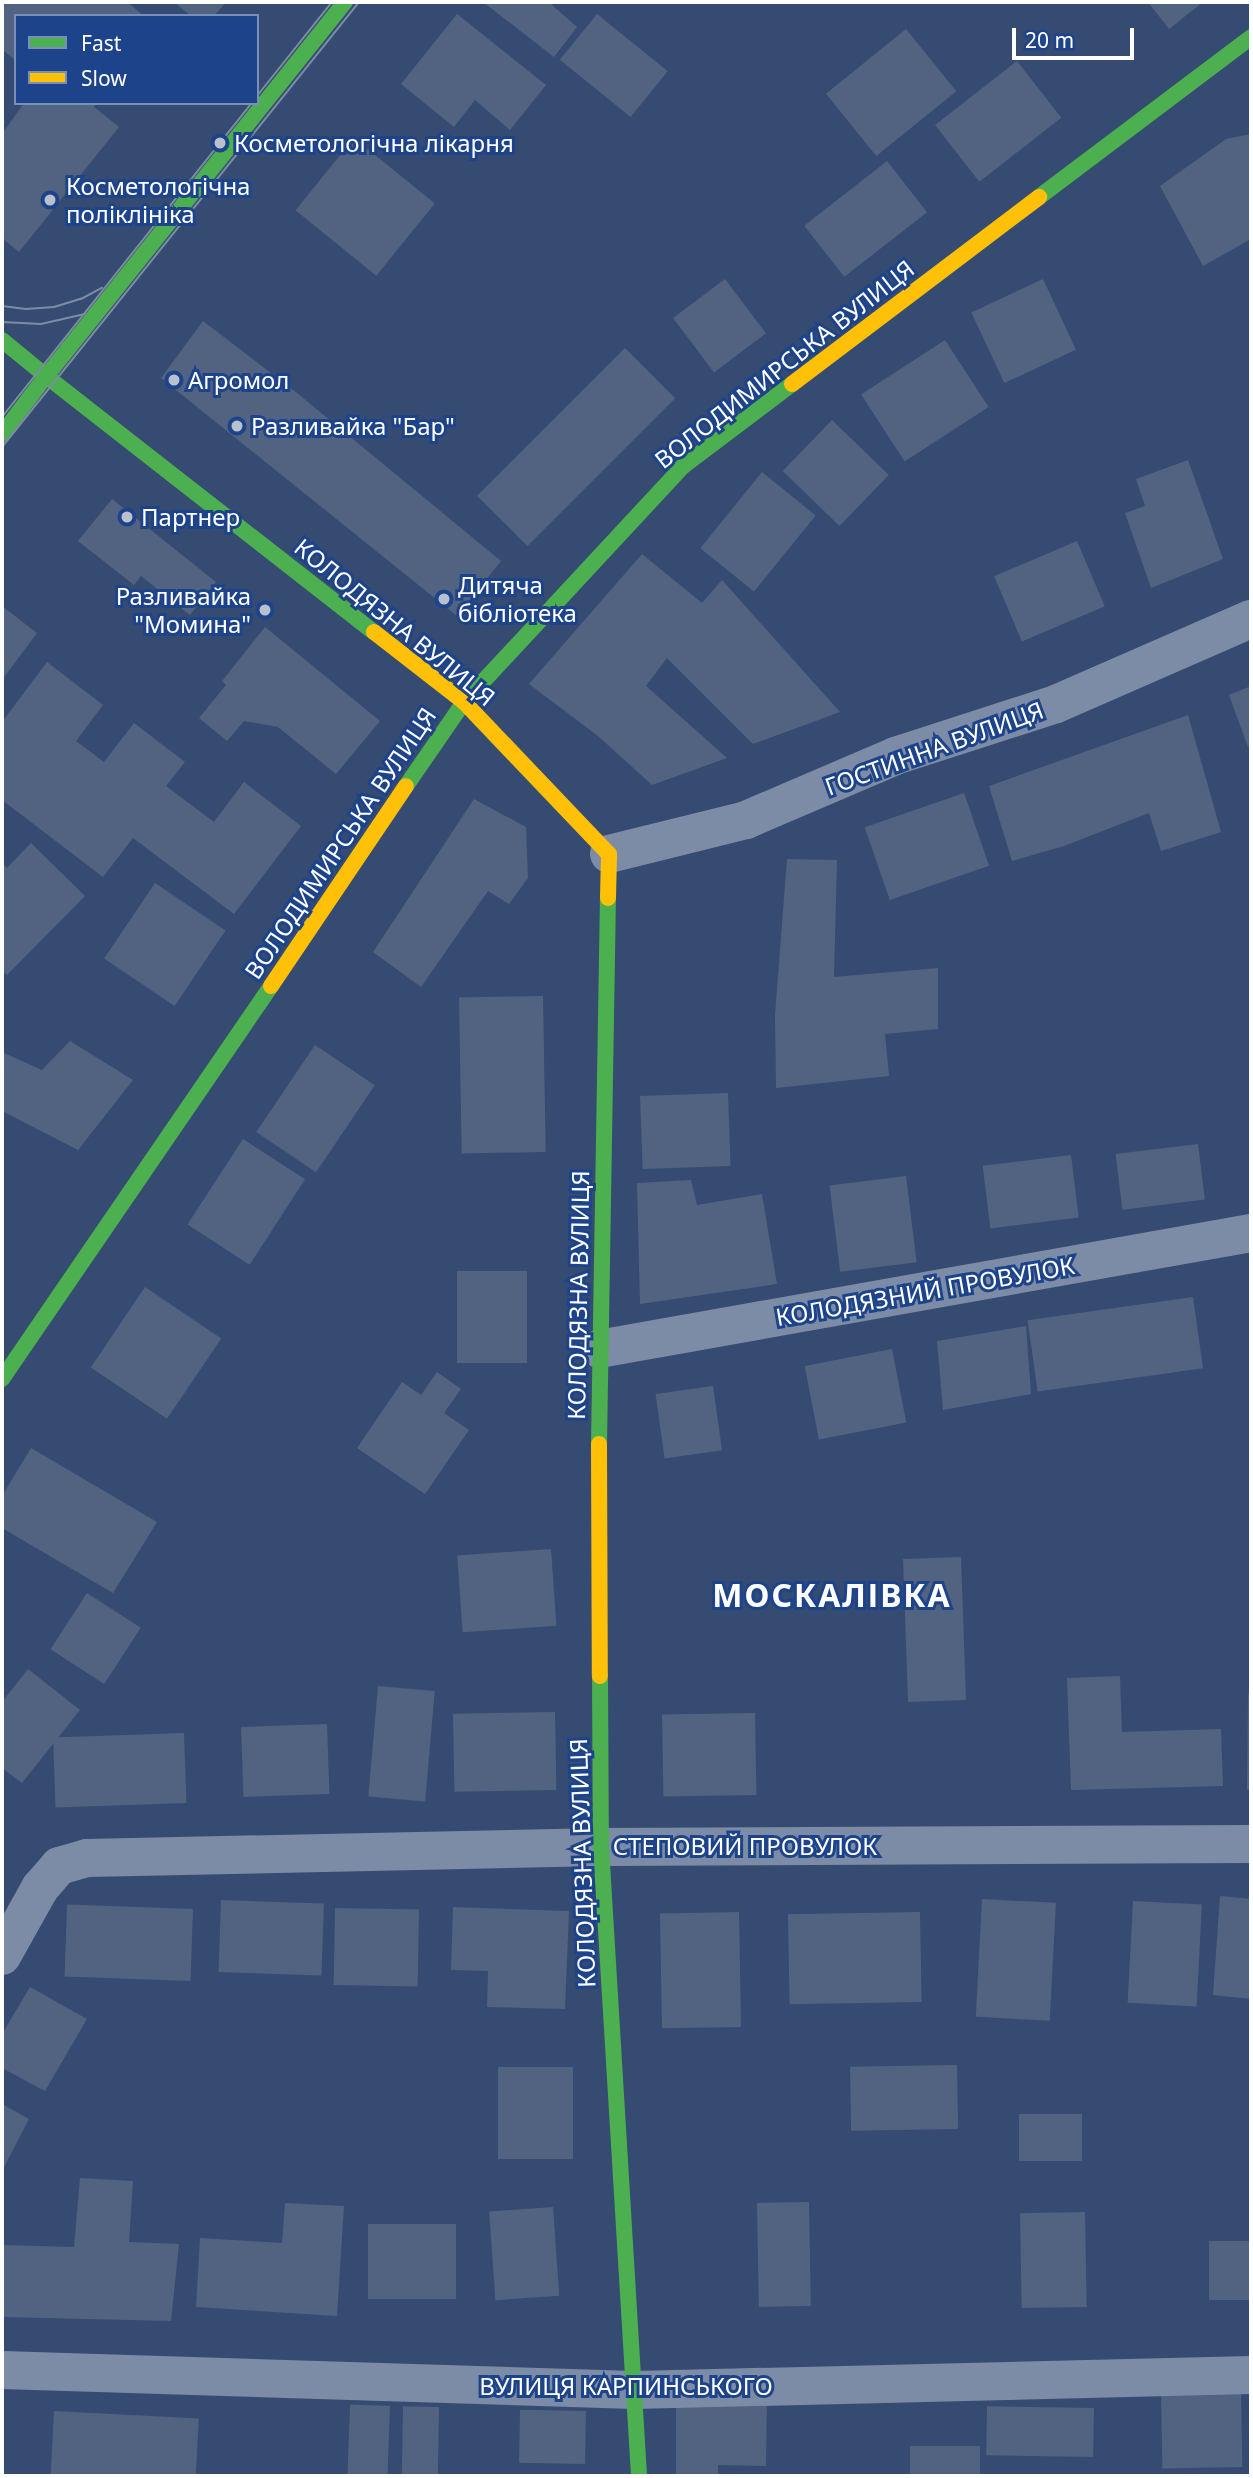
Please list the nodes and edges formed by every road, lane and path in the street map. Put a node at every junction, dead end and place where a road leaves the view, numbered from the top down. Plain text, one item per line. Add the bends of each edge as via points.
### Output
1 (345, 2) edge
2 (1251, 37) edge
3 (2, 340) edge
4 (46, 376) junction
5 (2, 433) edge
6 (1251, 619) edge
7 (464, 702) junction
8 (609, 854) junction
9 (1251, 1233) edge
10 (599, 1349) junction
11 (2, 1379) edge
12 (1251, 1844) edge
13 (601, 1847) junction
14 (2, 1956) edge
15 (2, 2370) edge
16 (1251, 2375) edge
17 (634, 2390) junction
18 (639, 2476) edge

1 - 4 street
2 - 7 street, ВОЛОДИМИРСЬКА ВУЛИЦЯ via 682,467
3 - 4 street, КОЛОДЯЗНА ВУЛИЦЯ
4 - 5 street
4 - 7 street, КОЛОДЯЗНА ВУЛИЦЯ
6 - 8 street, ГОСТИННА ВУЛИЦЯ via 1056,704 895,756 746,820
7 - 8 street, КОЛОДЯЗНА ВУЛИЦЯ
7 - 11 street, ВОЛОДИМИРСЬКА ВУЛИЦЯ
8 - 10 street, КОЛОДЯЗНА ВУЛИЦЯ
9 - 10 street, КОЛОДЯЗНИЙ ПРОВУЛОК
10 - 13 street, КОЛОДЯЗНА ВУЛИЦЯ
12 - 13 street, СТЕПОВИЙ ПРОВУЛОК
13 - 14 street, СТЕПОВИЙ ПРОВУЛОК via 87,1858 59,1866 40,1888
13 - 17 street, КОЛОДЯЗНА ВУЛИЦЯ
15 - 17 street, ВУЛИЦЯ КАРПИНСЬКОГО
16 - 17 street, ВУЛИЦЯ КАРПИНСЬКОГО
17 - 18 street, КОЛОДЯЗНА ВУЛИЦЯ

